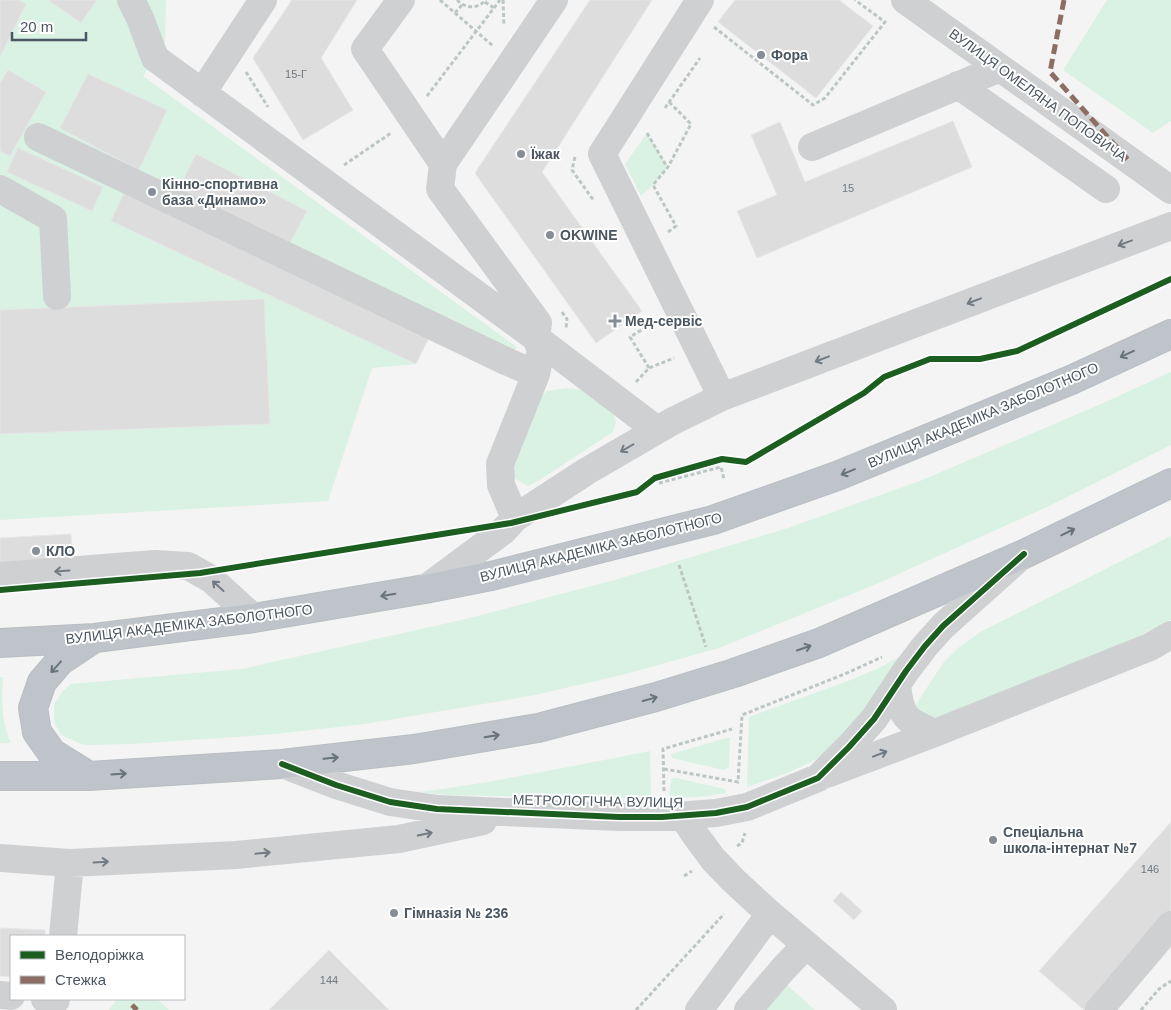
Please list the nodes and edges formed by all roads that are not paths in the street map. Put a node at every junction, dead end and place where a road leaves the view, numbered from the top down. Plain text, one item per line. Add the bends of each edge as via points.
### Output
1 (131, 0) edge
2 (263, 0) edge
3 (401, 0) edge
4 (554, 0) edge
5 (905, 0) edge
6 (704, 11) edge
7 (1000, 68) junction
8 (958, 85) junction
9 (202, 93) junction
10 (38, 137) dead end
11 (812, 147) dead end
12 (443, 164) junction
13 (0, 189) edge
14 (1106, 189) dead end
15 (1171, 190) edge
16 (1171, 226) edge
17 (57, 296) dead end
18 (1171, 334) edge
19 (536, 338) junction
20 (536, 374) junction
21 (722, 397) junction
22 (657, 430) junction
23 (1171, 483) edge
24 (515, 518) junction
25 (1024, 554) junction
26 (0, 576) edge
27 (425, 589) junction
28 (254, 618) junction
29 (1171, 635) edge
30 (95, 638) junction
31 (0, 643) edge
32 (897, 684) junction
33 (934, 733) junction
34 (282, 764) junction
35 (0, 776) edge
36 (89, 776) junction
37 (818, 778) junction
38 (522, 813) junction
39 (683, 816) junction
40 (0, 858) edge
41 (70, 863) junction
42 (770, 914) junction
43 (1171, 925) edge
44 (63, 935) edge
45 (806, 944) junction
46 (699, 1010) edge
47 (748, 1010) edge
48 (882, 1010) edge
49 (1099, 1010) edge

1 - 9 street via 155,58
2 - 9 street
3 - 12 street via 366,49
4 - 12 street
5 - 7 street, ВУЛИЦЯ ОМЕЛЯНА ПОПОВИЧА
6 - 21 street via 602,154
7 - 8 street
7 - 15 street, ВУЛИЦЯ ОМЕЛЯНА ПОПОВИЧА
8 - 11 street
8 - 14 street
9 - 19 street
10 - 20 street
12 - 19 street via 440,189 538,324
13 - 17 street via 53,219
16 -> 21 street
18 -> 27 highway, ВУЛИЦЯ АКАДЕМІКА ЗАБОЛОТНОГО via 1071,380 837,476 722,517 491,576
19 - 20 street via 541,350
19 - 22 street
20 - 24 street via 500,464 501,485
21 - 22 street
22 -> 24 street via 586,471
25 -> 23 highway
24 - 27 street via 503,531
25 - 32 street, МЕТРОЛОГІЧНА ВУЛИЦЯ via 943,626
34 -> 25 highway via 414,749 538,728 656,697 819,643
28 -> 26 street via 211,579 188,566 154,564
27 -> 28 highway, ВУЛИЦЯ АКАДЕМІКА ЗАБОЛОТНОГО
28 - 30 highway, ВУЛИЦЯ АКАДЕМІКА ЗАБОЛОТНОГО
29 - 33 street
30 - 31 highway, ВУЛИЦЯ АКАДЕМІКА ЗАБОЛОТНОГО
30 -> 36 highway via 60,661 42,682 33,708 37,732 52,753
32 - 33 street via 904,715 917,726
32 - 37 street, МЕТРОЛОГІЧНА ВУЛИЦЯ via 874,719
37 -> 33 street
36 -> 34 highway
34 - 38 street, МЕТРОЛОГІЧНА ВУЛИЦЯ via 390,802 437,809
35 - 36 highway
37 - 39 street, МЕТРОЛОГІЧНА ВУЛИЦЯ via 747,807
38 - 39 street, МЕТРОЛОГІЧНА ВУЛИЦЯ
41 -> 38 street via 236,855 399,839
39 - 42 street, МЕТРОЛОГІЧНА ВУЛИЦЯ via 713,859
40 - 41 street
41 - 44 street
42 - 45 street, МЕТРОЛОГІЧНА ВУЛИЦЯ
42 - 46 street
43 - 49 street
45 - 47 street
45 - 48 street, МЕТРОЛОГІЧНА ВУЛИЦЯ

